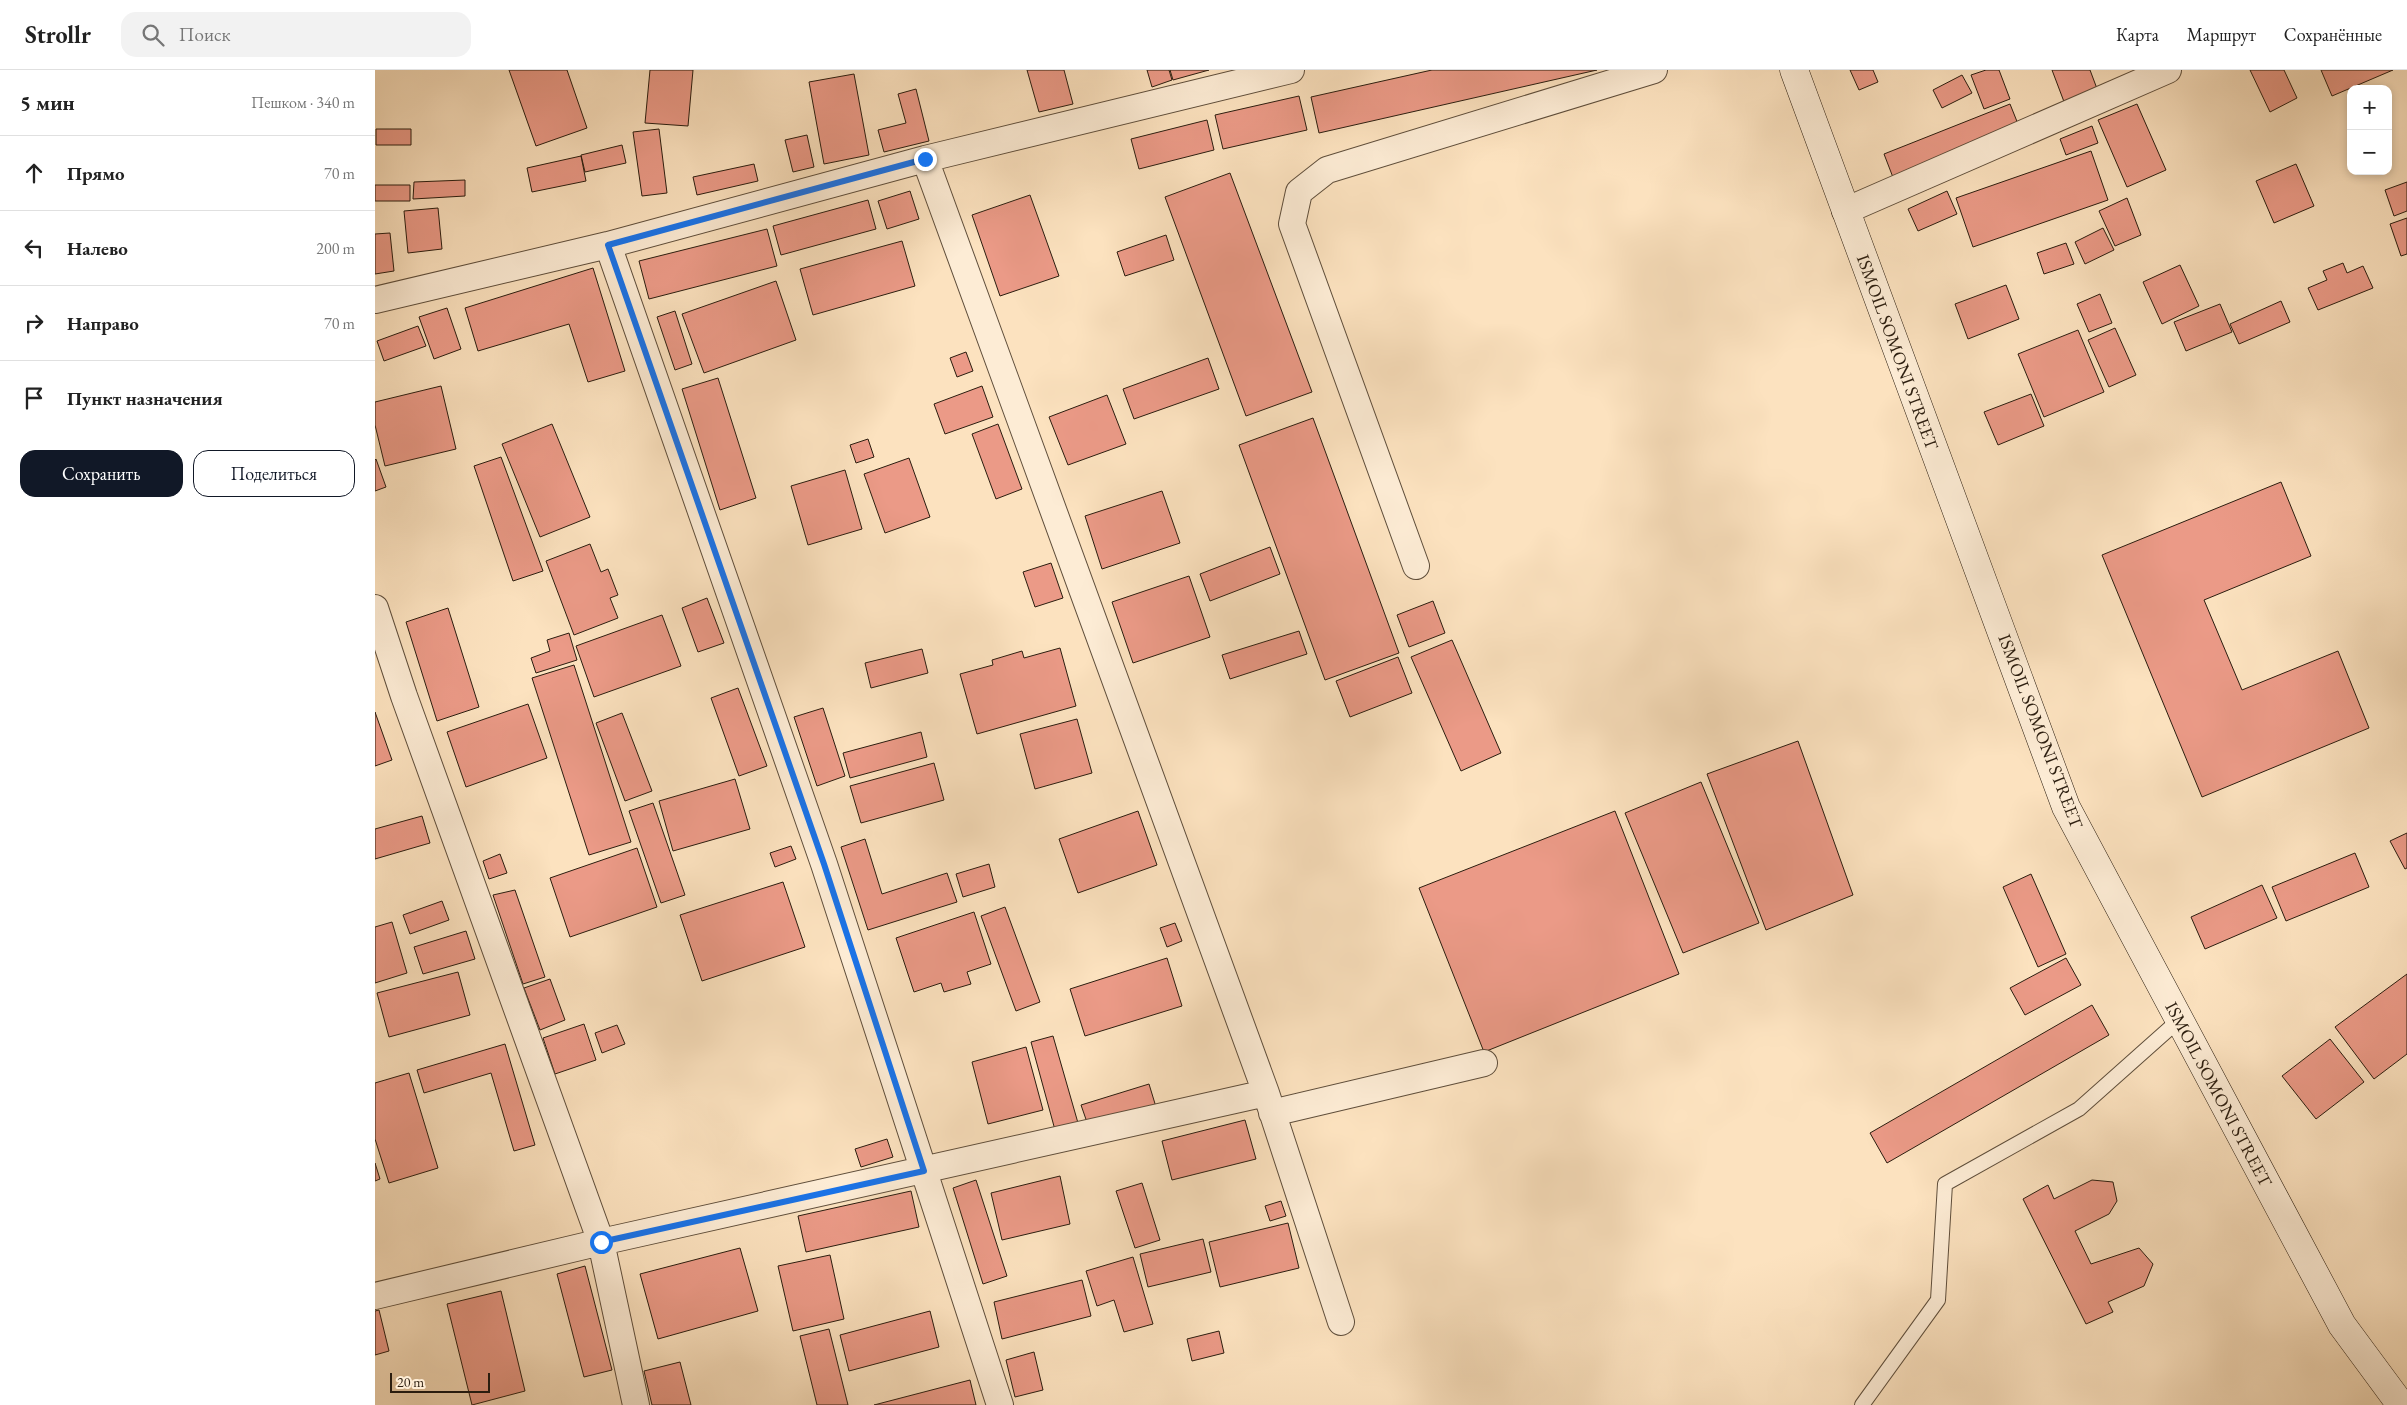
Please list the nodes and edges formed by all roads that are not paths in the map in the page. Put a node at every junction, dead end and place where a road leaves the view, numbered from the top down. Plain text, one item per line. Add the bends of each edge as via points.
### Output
1 (1291, 70) edge
2 (1654, 70) edge
3 (1794, 70) edge
4 (2168, 70) edge
5 (925, 159) junction
6 (1845, 211) junction
7 (608, 245) junction
8 (375, 300) edge
9 (1416, 566) dead end
10 (375, 608) edge
11 (2179, 1020) junction
12 (1483, 1063) dead end
13 (1269, 1103) junction
14 (924, 1171) junction
15 (601, 1242) junction
16 (375, 1296) edge
17 (1341, 1322) dead end
18 (636, 1405) edge
19 (1000, 1405) edge
20 (1862, 1405) edge
21 (2401, 1405) edge

1 - 5 street
2 - 9 street via 1327,170 1299,192 1292,224
3 - 6 main road, ISMOIL SOMONI STREET
4 - 6 street
5 - 7 street
5 - 13 street
6 - 11 main road, ISMOIL SOMONI STREET via 2066,807
7 - 8 street
7 - 14 street via 824,864
10 - 15 street
11 - 20 lane via 2079,1109 1945,1184 1938,1300
11 - 21 main road, ISMOIL SOMONI STREET via 2342,1325
12 - 13 street
13 - 14 street
13 - 17 street
14 - 15 street
14 - 19 street
15 - 16 street
15 - 18 street

